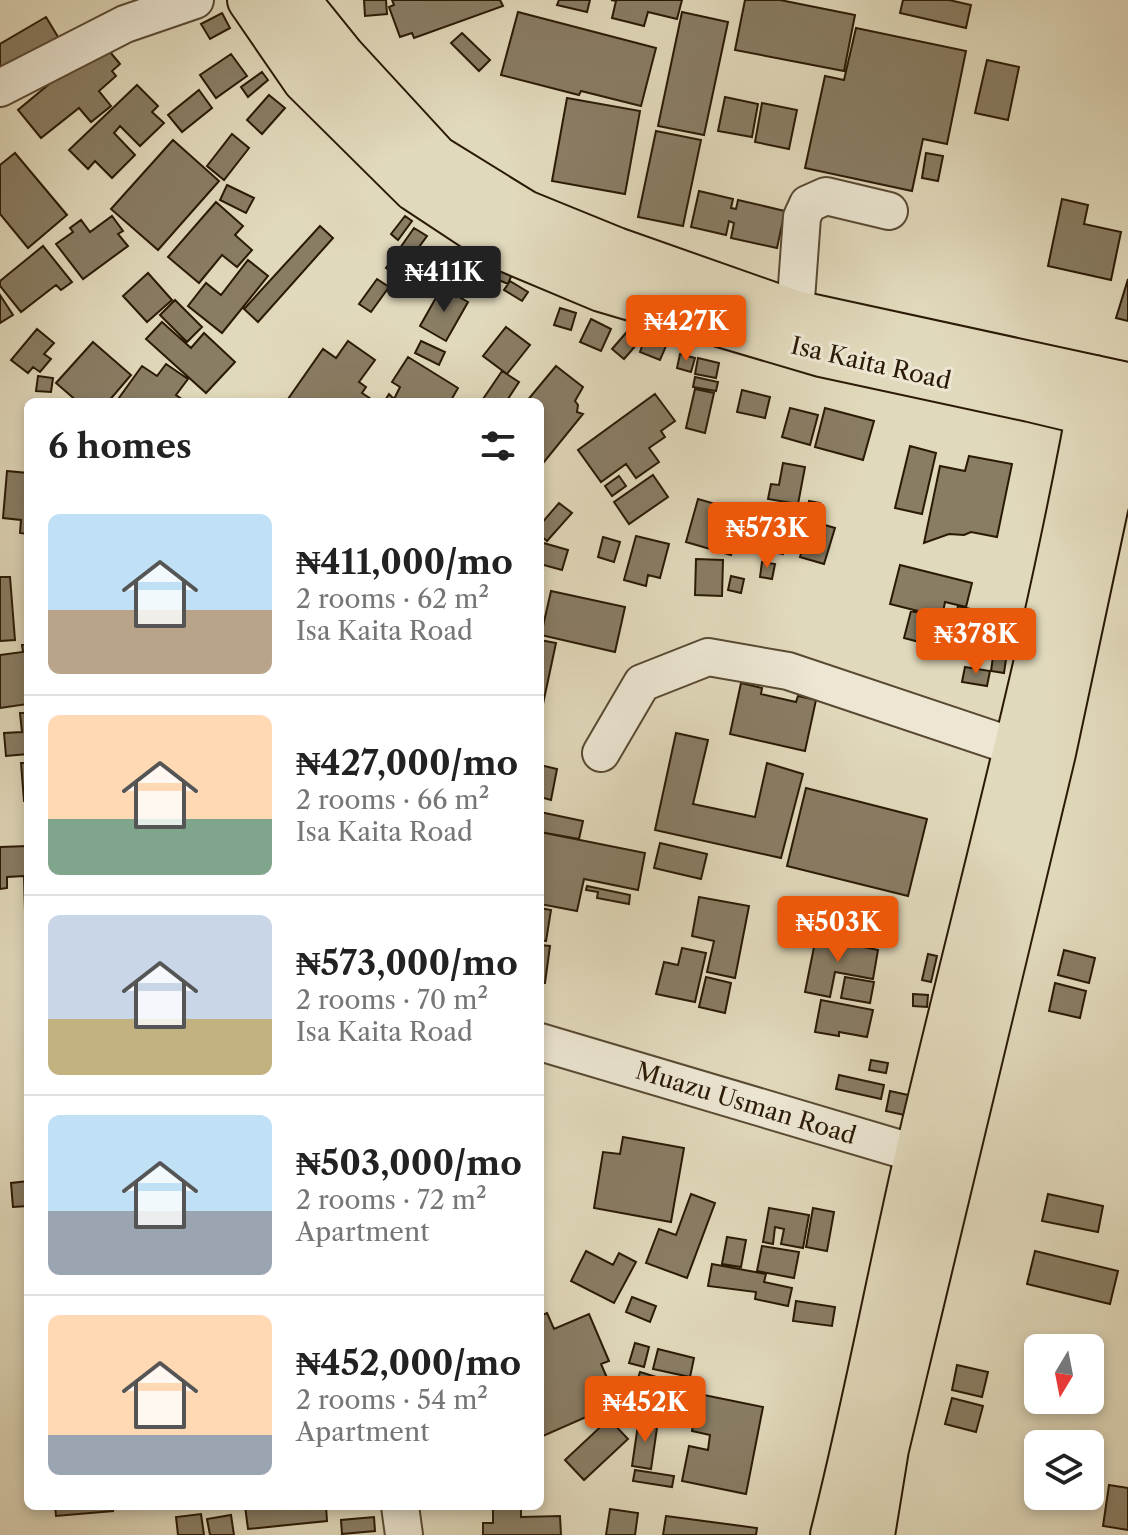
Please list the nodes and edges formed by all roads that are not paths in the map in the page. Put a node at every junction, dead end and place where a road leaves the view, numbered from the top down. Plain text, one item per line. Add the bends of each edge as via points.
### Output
1 (195, 0) edge
2 (250, 0) edge
3 (297, 0) edge
4 (0, 88) edge
5 (889, 211) dead end
6 (795, 313) junction
7 (1030, 399) junction
8 (1116, 406) edge
9 (1102, 498) edge
10 (1015, 747) junction
11 (601, 753) dead end
12 (544, 1043) edge
13 (935, 1159) junction
14 (401, 1510) edge
15 (878, 1526) edge
16 (404, 1535) edge
17 (833, 1535) edge

1 - 4 street via 125,24
2 - 7 main road, Isa Kaita Road via 305,80 415,189 506,249 601,289 821,354
3 - 6 main road, Isa Kaita Road via 436,158 525,213
5 - 6 street via 826,196 808,204 802,217
6 - 8 main road, Isa Kaita Road
7 - 8 main road, Isa Kaita Road
7 - 9 main road via 1064,443 1072,465
8 - 9 main road
9 - 10 main road
9 - 13 main road via 1053,753
10 - 11 street via 788,671 708,657 642,683
10 - 13 main road
12 - 13 street, Muazu Usman Road
13 - 15 main road
13 - 17 main road
14 - 16 street

